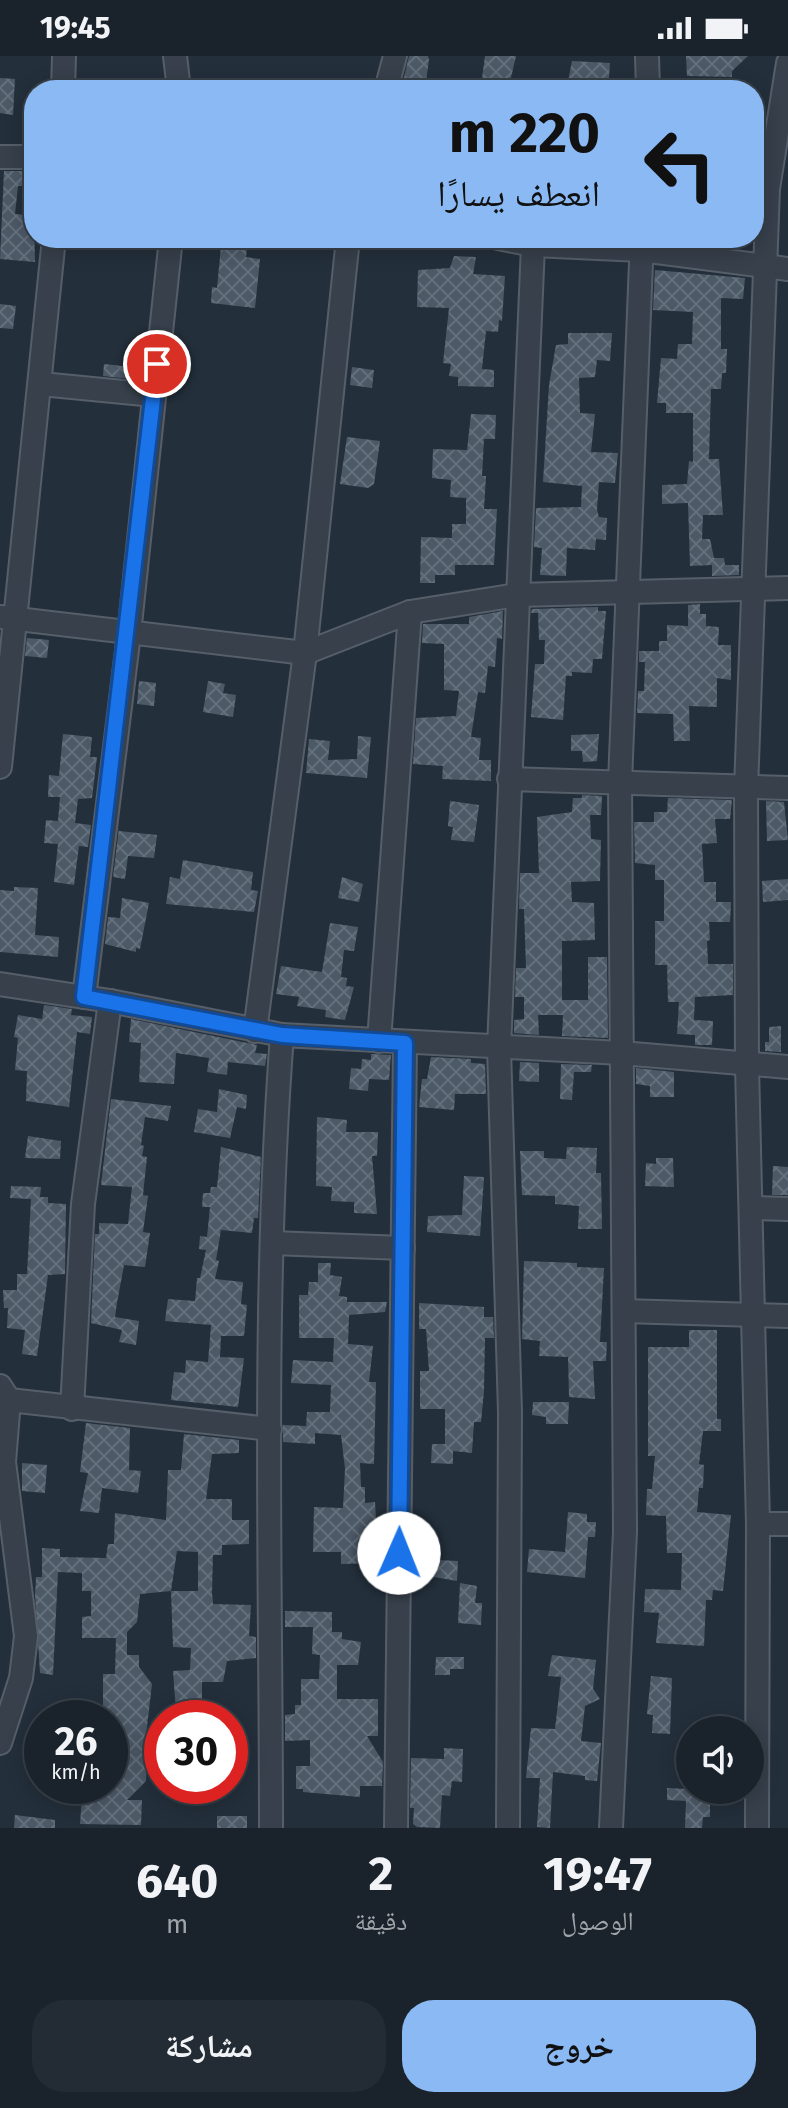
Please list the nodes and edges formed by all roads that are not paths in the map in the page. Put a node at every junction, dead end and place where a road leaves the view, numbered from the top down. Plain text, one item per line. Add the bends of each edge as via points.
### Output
1 (64, 56) edge
2 (175, 56) edge
3 (395, 56) edge
4 (647, 56) edge
5 (788, 63) edge
6 (63, 80) edge
7 (178, 80) edge
8 (389, 80) edge
9 (648, 80) edge
10 (784, 108) edge
11 (0, 157) edge
12 (24, 157) edge
13 (53, 248) edge
14 (170, 248) edge
15 (347, 248) edge
16 (533, 248) edge
17 (641, 248) edge
18 (663, 248) edge
19 (763, 266) junction
20 (788, 269) edge
21 (41, 384) junction
22 (154, 395) junction
23 (788, 588) edge
24 (628, 592) junction
25 (753, 592) junction
26 (517, 595) junction
27 (410, 612) junction
28 (8, 618) edge
29 (129, 634) junction
30 (305, 653) junction
31 (0, 767) edge
32 (509, 779) junction
33 (620, 782) junction
34 (788, 788) edge
35 (746, 789) junction
36 (0, 984) edge
37 (84, 997) junction
38 (110, 1001) junction
39 (255, 1031) junction
40 (282, 1035) junction
41 (379, 1041) junction
42 (405, 1043) junction
43 (499, 1048) junction
44 (621, 1053) junction
45 (747, 1066) junction
46 (788, 1067) edge
47 (753, 1208) junction
48 (788, 1209) edge
49 (272, 1243) junction
50 (403, 1248) junction
51 (624, 1311) junction
52 (788, 1316) edge
53 (755, 1318) junction
54 (4, 1393) edge
55 (72, 1409) junction
56 (270, 1429) junction
57 (758, 1524) junction
58 (788, 1524) edge
59 (0, 1743) edge
60 (271, 1828) edge
61 (396, 1828) edge
62 (508, 1828) edge
63 (611, 1828) edge
64 (757, 1828) edge

1 - 6 street
2 - 7 street
3 - 8 street
4 - 9 street
5 - 10 street
10 - 19 street via 770,158
11 - 12 street
13 - 21 street
14 - 22 street
15 - 30 street
16 - 26 street
17 - 24 street
18 - 19 street
19 - 20 street
19 - 25 street
21 - 22 street
21 - 28 street
22 - 29 street
23 - 25 street
24 - 25 street
24 - 26 street
24 - 33 street
25 - 35 street
26 - 27 street
26 - 32 street
27 - 30 street
27 - 41 street
28 - 29 street
28 - 31 street
29 - 30 street
29 - 37 street
30 - 39 street
32 - 33 street
32 - 43 street
33 - 35 street
33 - 44 street
34 - 35 street
35 - 45 street
36 - 37 street
37 - 38 street
38 - 39 street
38 - 55 street via 83,1204
39 - 40 street
40 - 41 street
40 - 49 street
41 - 42 street
42 - 43 street
42 - 50 street
43 - 44 street
43 - 62 street via 510,1412
44 - 45 street
44 - 51 street
45 - 46 street
45 - 47 street
47 - 48 street
47 - 53 street
49 - 50 street
49 - 56 street
50 - 61 street
51 - 53 street
51 - 63 street via 625,1532
52 - 53 street
53 - 57 street
54 - 55 street
54 - 59 street via 4,1462 26,1636 21,1678
55 - 56 street
56 - 60 street
57 - 58 street
57 - 64 street

